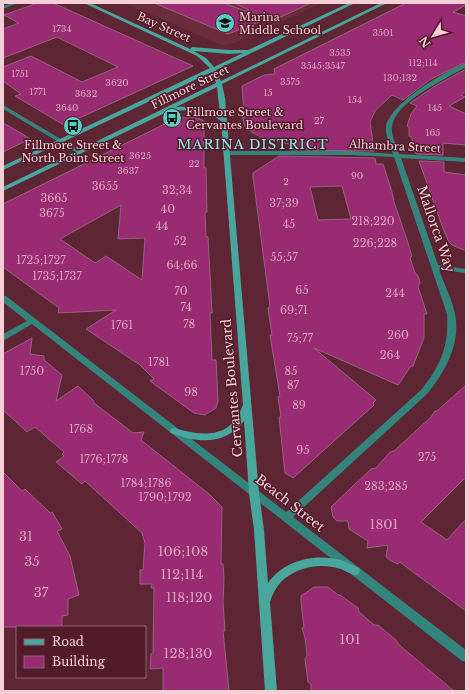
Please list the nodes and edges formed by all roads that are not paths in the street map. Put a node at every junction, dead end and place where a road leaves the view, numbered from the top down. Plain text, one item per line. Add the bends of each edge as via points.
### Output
1 (16, 3) edge
2 (86, 3) edge
3 (353, 3) edge
4 (385, 3) edge
5 (3, 8) edge
6 (187, 48) junction
7 (254, 50) junction
8 (466, 65) edge
9 (214, 69) junction
10 (220, 83) junction
11 (3, 107) edge
12 (166, 109) junction
13 (224, 121) junction
14 (61, 141) junction
15 (79, 152) junction
16 (227, 153) junction
17 (397, 155) junction
18 (466, 160) edge
19 (3, 168) edge
20 (3, 189) edge
21 (436, 267) junction
22 (466, 271) edge
23 (3, 298) edge
24 (32, 321) junction
25 (3, 338) edge
26 (247, 405) junction
27 (174, 431) junction
28 (254, 493) junction
29 (286, 518) junction
30 (355, 571) junction
31 (264, 608) junction
32 (466, 657) edge
33 (271, 691) edge

1 - 5 street
2 - 6 street, Bay Street
3 - 7 street, Fillmore Street
4 - 10 street, Fillmore Street
6 - 7 street via 229,52
6 - 9 street, Bay Street via 209,62
7 - 9 street, Fillmore Street
8 - 17 street, Mallorca Way via 397,109 389,127
9 - 10 street, Bay Street
9 - 14 street, Fillmore Street
10 - 12 street, Fillmore Street
10 - 13 street, Cervantes Boulevard
11 - 14 street
12 - 13 street via 202,110
12 - 15 street, Fillmore Street
13 - 16 street, Cervantes Boulevard
14 - 15 street
14 - 19 street, Fillmore Street
15 - 20 street, Fillmore Street
16 - 17 street, Alhambra Street
16 - 26 street, Cervantes Boulevard
17 - 18 street, Alhambra Street
17 - 21 street, Mallorca Way
21 - 22 street
21 - 29 street, Mallorca Way via 452,325 450,347 441,370 412,403
23 - 24 street, Beach Street
24 - 25 street
24 - 27 street, Beach Street
26 - 27 street via 239,423 220,435 197,438
26 - 28 street, Cervantes Boulevard
27 - 28 street, Beach Street
28 - 29 street, Beach Street
28 - 31 street, Cervantes Boulevard
29 - 30 street, Beach Street
30 - 31 street via 324,561 299,565 285,571 274,582 267,594
30 - 32 street, Beach Street
31 - 33 street, Cervantes Boulevard

